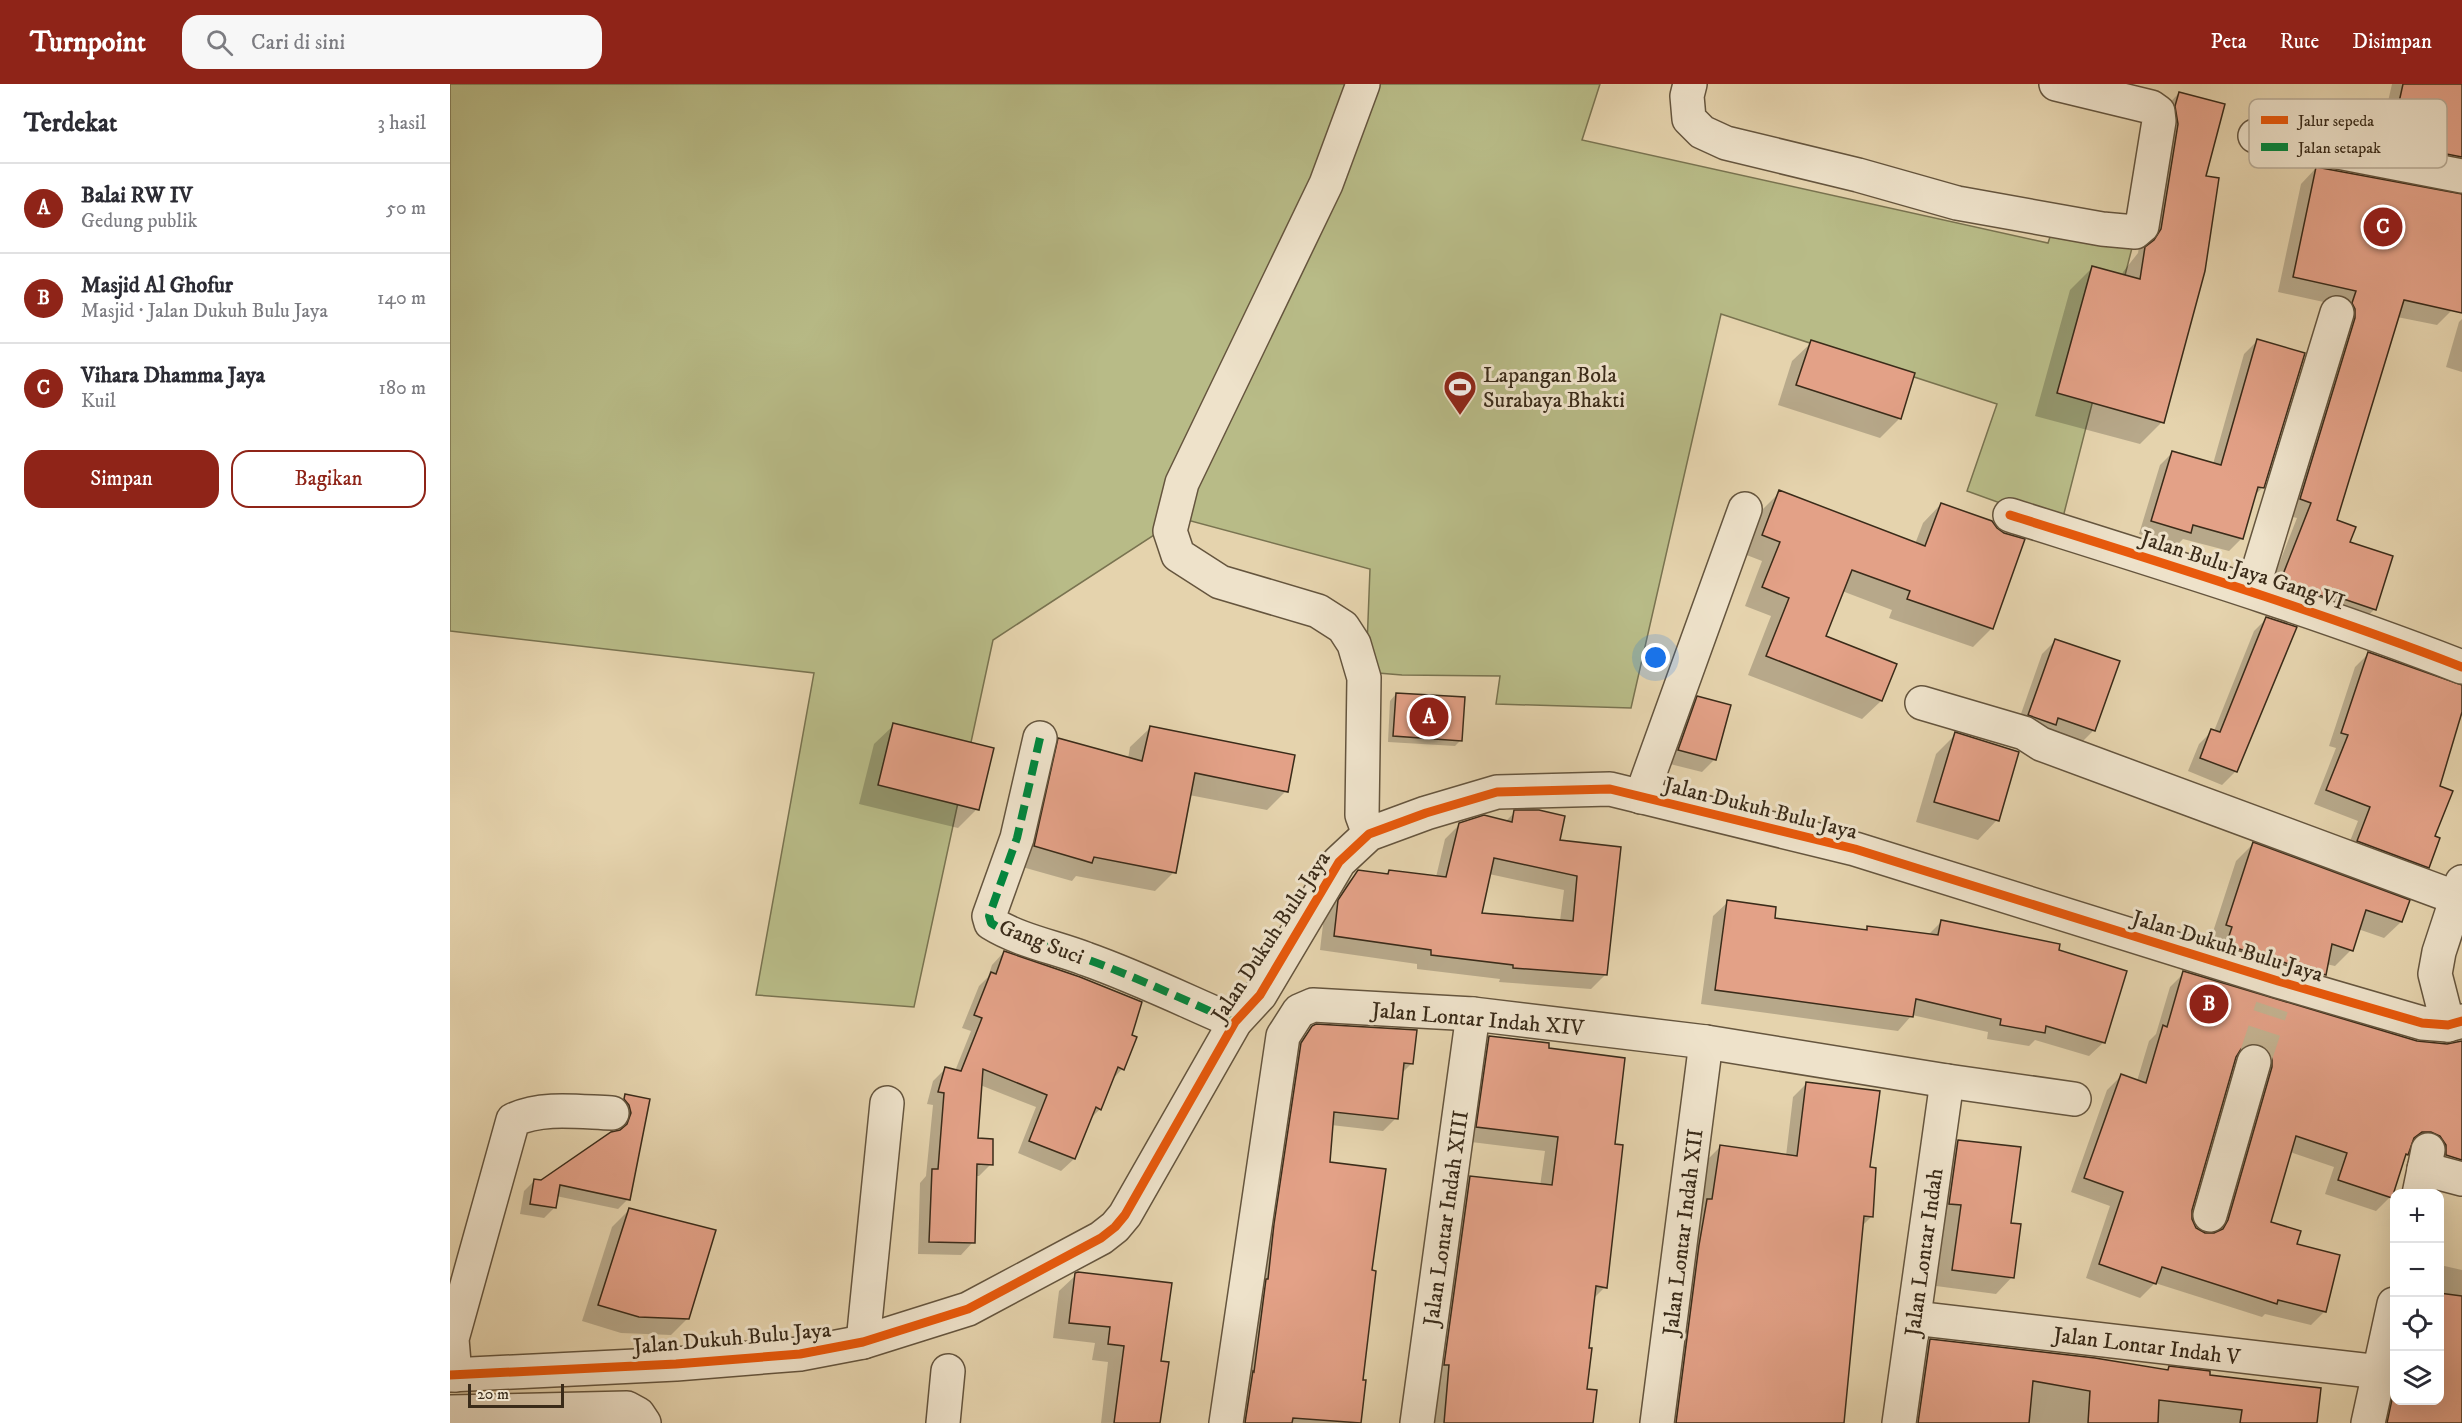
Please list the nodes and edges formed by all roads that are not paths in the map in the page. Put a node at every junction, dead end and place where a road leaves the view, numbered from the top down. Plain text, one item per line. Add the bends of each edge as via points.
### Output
1 (1364, 84) edge
2 (1690, 84) edge
3 (2056, 84) edge
4 (2421, 168) edge
5 (2462, 176) edge
6 (2337, 313) dead end
7 (1745, 509) dead end
8 (2010, 515) dead end
9 (2252, 591) junction
10 (2462, 667) edge
11 (1922, 703) dead end
12 (1040, 738) dead end
13 (1641, 797) junction
14 (1369, 834) junction
15 (2459, 890) edge
16 (1473, 1014) junction
17 (1235, 1022) junction
18 (2455, 1023) edge
19 (1706, 1042) junction
20 (2254, 1062) tunnel mouth
21 (1947, 1081) junction
22 (2074, 1099) dead end
23 (887, 1103) dead end
24 (612, 1113) dead end
25 (2424, 1171) edge
26 (2462, 1179) edge
27 (2210, 1215) dead end
28 (1914, 1318) junction
29 (2390, 1323) edge
30 (863, 1342) junction
31 (948, 1371) dead end
32 (2380, 1372) junction
33 (453, 1375) edge
34 (450, 1412) edge
35 (636, 1416) edge
36 (943, 1423) edge
37 (1226, 1423) edge
38 (1417, 1423) edge
39 (1657, 1423) edge
40 (1899, 1423) edge
41 (2368, 1423) edge

1 - 14 street via 1326,184 1182,483 1170,531 1178,555 1220,582 1318,611 1343,627 1354,644 1364,678 1362,815
2 - 3 street via 1689,119 1702,132 1726,143 1858,174 1957,203 2135,232 2142,226 2158,112
4 - 5 street
6 - 9 street
7 - 13 street
8 - 9 street, Jalan Bulu Jaya Gang VI
9 - 10 street, Jalan Bulu Jaya Gang VI
11 - 15 street via 2024,733 2041,744
12 - 17 street, Gang Suci via 1017,838 989,916 991,923 1012,934 1086,958
13 - 14 street, Jalan Dukuh Bulu Jaya via 1610,789 1497,792
13 - 18 street, Jalan Dukuh Bulu Jaya via 1855,849 2275,994 2422,1023
14 - 17 street, Jalan Dukuh Bulu Jaya via 1339,862 1260,995
15 - 18 street via 2435,974
16 - 19 street, Jalan Lontar Indah XIV
16 - 37 street, Jalan Lontar Indah XIV via 1313,1005 1299,1011 1290,1023 1283,1036
16 - 38 street, Jalan Lontar Indah XIII
17 - 30 street, Jalan Dukuh Bulu Jaya via 1115,1227 968,1309
19 - 21 street, Jalan Lontar Indah XIV
19 - 39 street, Jalan Lontar Indah XII
20 - 27 street
21 - 22 street, Jalan Lontar Indah XIV
21 - 28 street, Jalan Lontar Indah
23 - 30 street
24 - 33 street via 528,1113 513,1120 452,1338
25 - 26 street
28 - 32 street, Jalan Lontar Indah V
28 - 40 street, Jalan Lontar Indah
29 - 32 street
30 - 33 street, Jalan Dukuh Bulu Jaya via 800,1354
31 - 36 street
32 - 41 street
34 - 35 street

